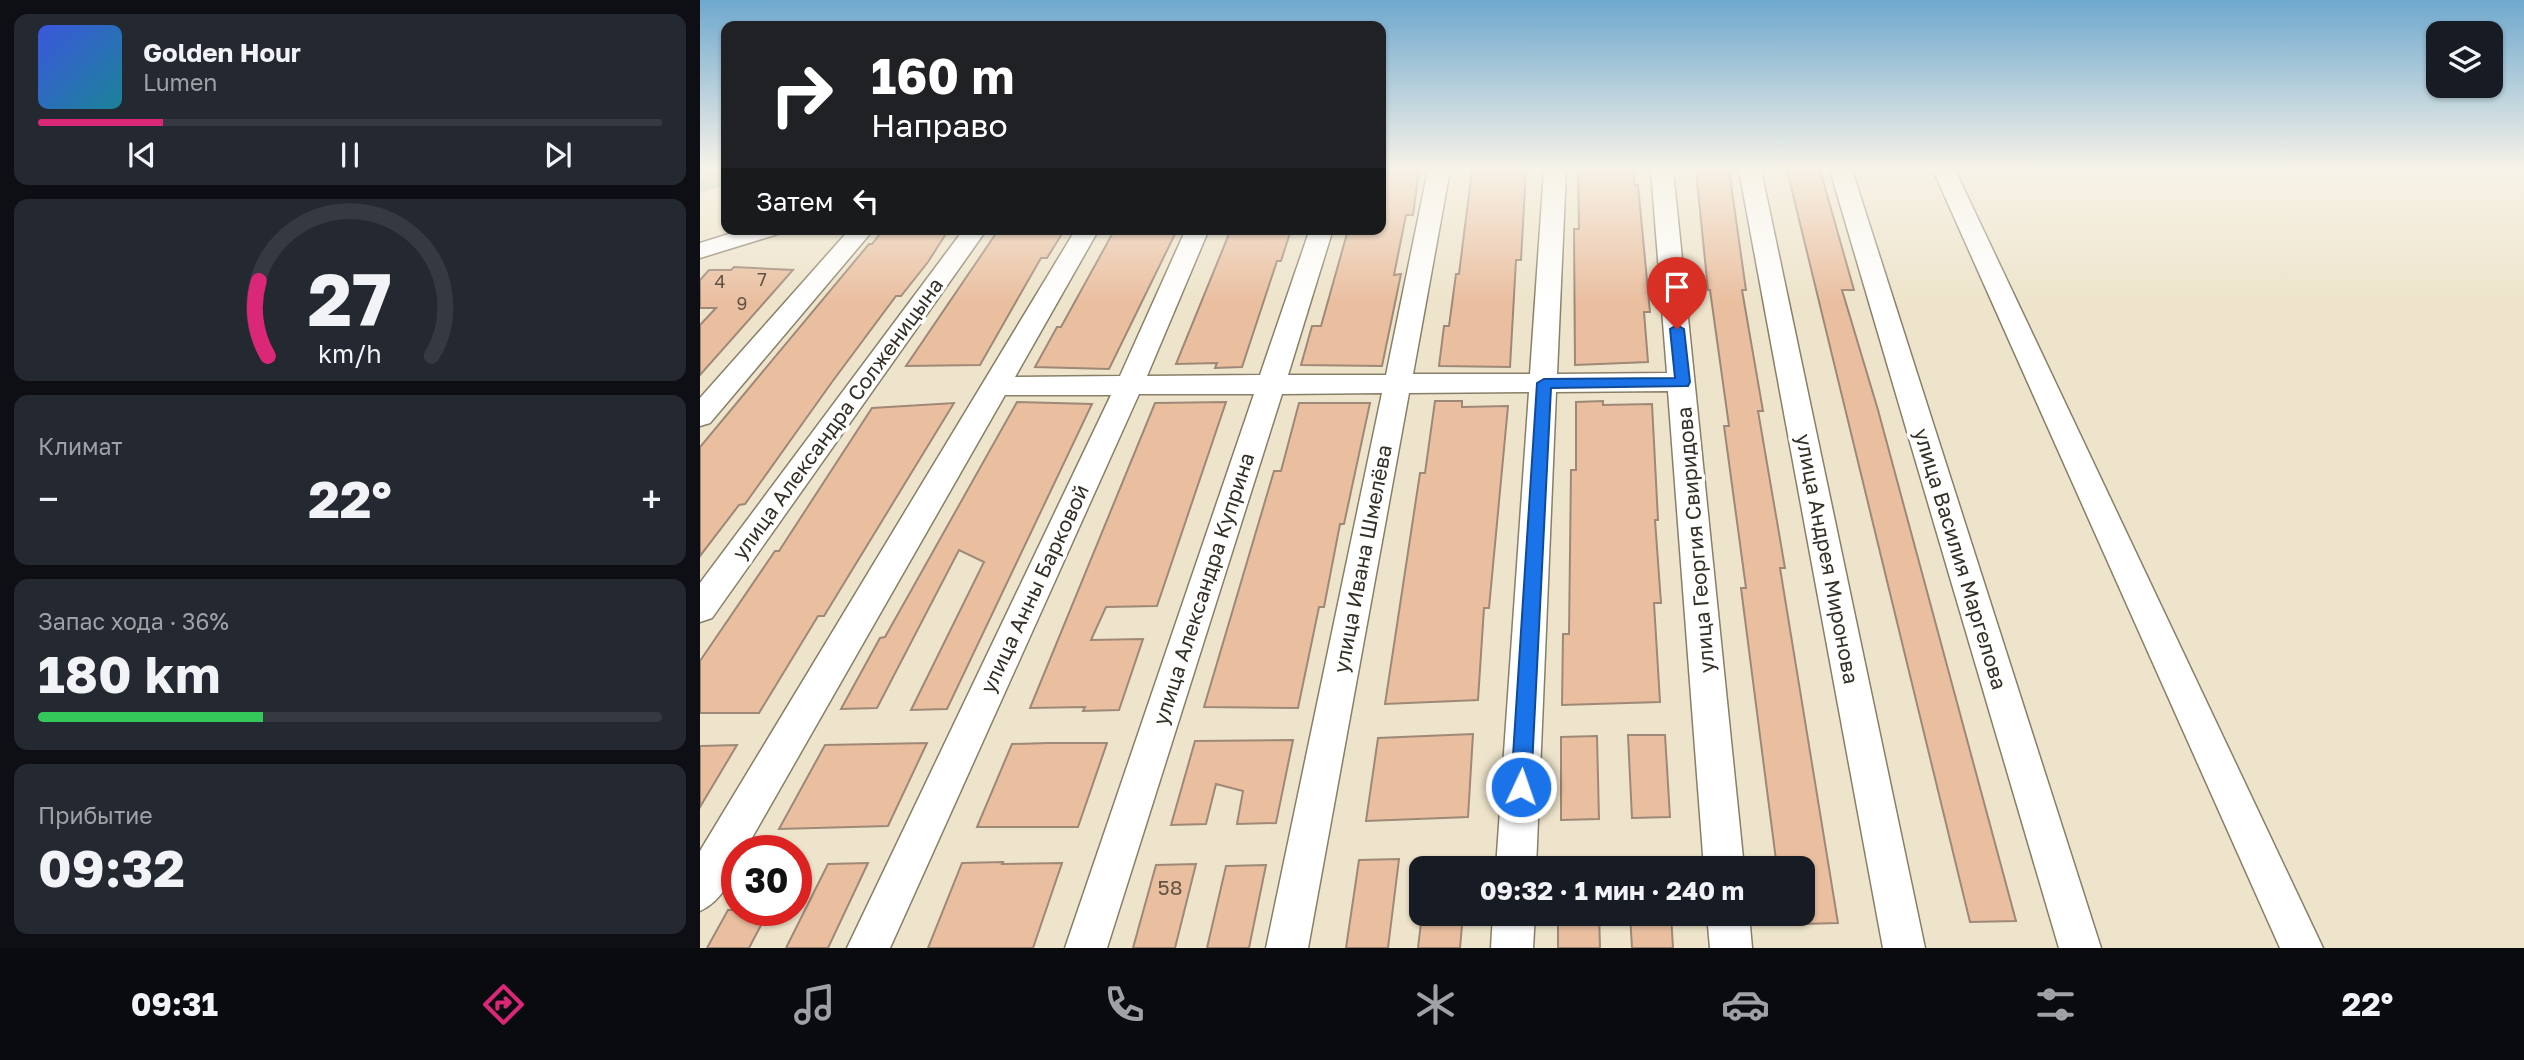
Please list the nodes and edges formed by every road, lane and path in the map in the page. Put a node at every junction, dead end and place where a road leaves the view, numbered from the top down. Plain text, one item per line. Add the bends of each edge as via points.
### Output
1 (1430, 214) edge
2 (1553, 214) edge
3 (1666, 214) edge
4 (1759, 214) edge
5 (1855, 214) edge
6 (1964, 214) edge
7 (752, 235) edge
8 (858, 235) edge
9 (972, 235) edge
10 (1085, 235) edge
11 (1195, 235) edge
12 (1320, 235) edge
13 (701, 252) edge
14 (1682, 382) junction
15 (1544, 383) junction
16 (1397, 384) junction
17 (1271, 385) junction
18 (997, 386) junction
19 (1129, 386) junction
20 (700, 416) edge
21 (700, 608) edge
22 (1517, 856) edge
23 (1723, 856) edge
24 (700, 890) edge
25 (1513, 926) edge
26 (1729, 926) edge
27 (868, 948) edge
28 (1086, 948) edge
29 (1287, 948) edge
30 (1512, 948) edge
31 (1731, 948) edge
32 (1904, 948) edge
33 (2080, 948) edge
34 (2302, 948) edge

1 - 16 street, улица Ивана Шмелёва
2 - 15 street
3 - 14 street, улица Георгия Свиридова
4 - 32 street, улица Андрея Миронова
5 - 33 street, улица Василия Маргелова
6 - 34 street
7 - 13 street
8 - 20 street
9 - 21 street, улица Александра Солженицына
10 - 18 street
11 - 19 street, улица Анны Барковой
12 - 17 street, улица Александра Куприна
14 - 15 street
14 - 23 street, улица Георгия Свиридова
15 - 16 street
15 - 22 street
16 - 17 street
16 - 29 street, улица Ивана Шмелёва
17 - 19 street
17 - 28 street, улица Александра Куприна
18 - 19 street
18 - 24 street
19 - 27 street, улица Анны Барковой
25 - 30 street
26 - 31 street

